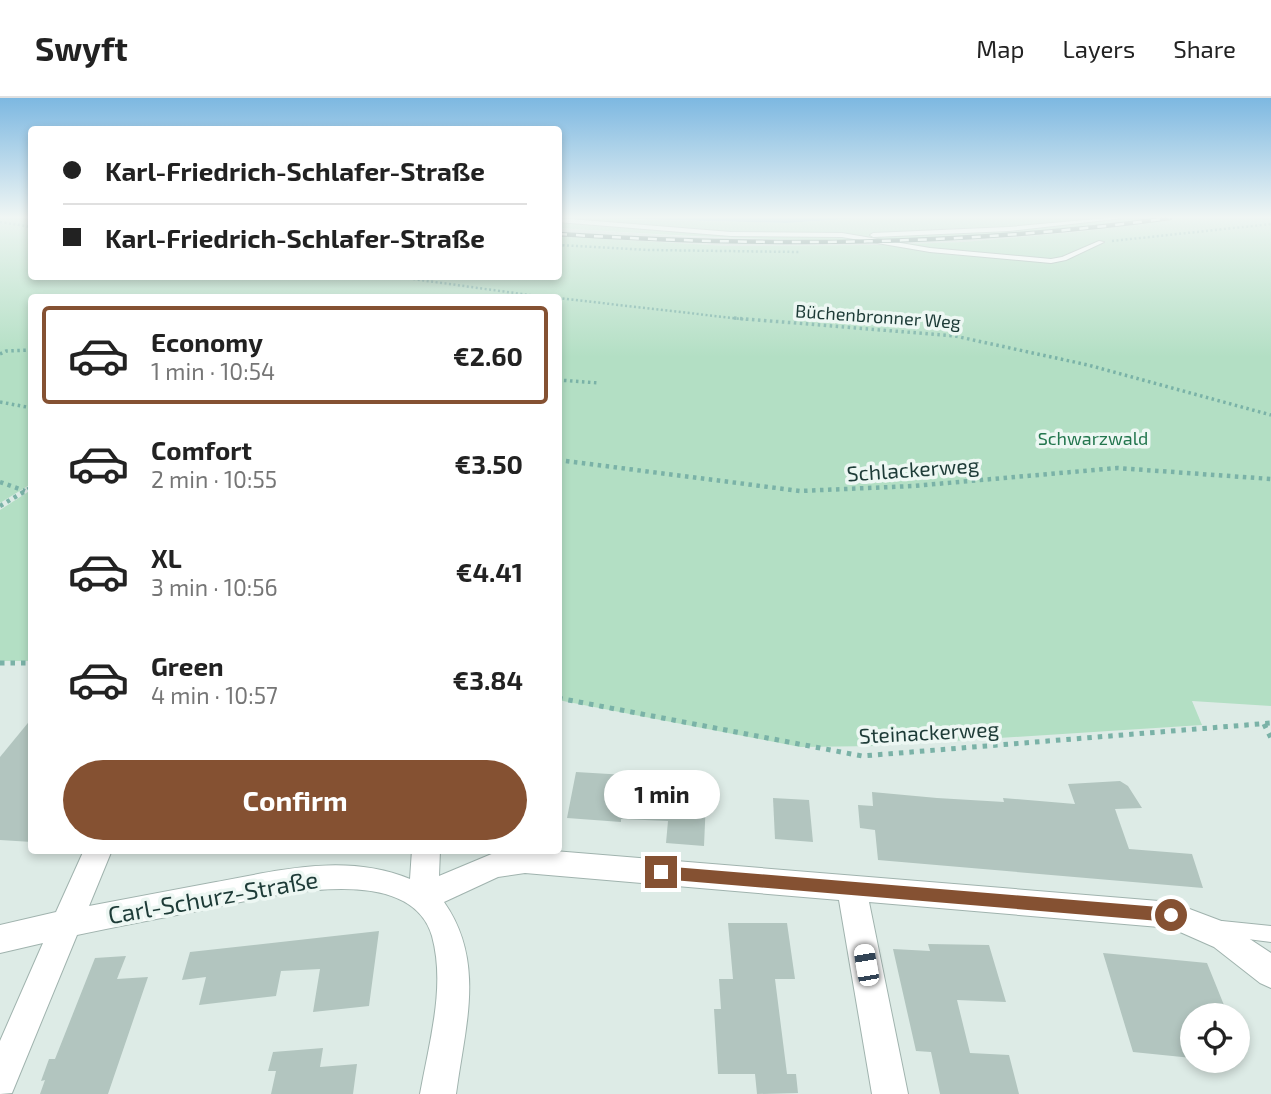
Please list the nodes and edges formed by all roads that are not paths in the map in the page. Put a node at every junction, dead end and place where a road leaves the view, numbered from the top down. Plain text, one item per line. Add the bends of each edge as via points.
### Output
1 (96, 854) edge
2 (426, 854) edge
3 (852, 888) junction
4 (424, 897) junction
5 (69, 923) junction
6 (1208, 927) junction
7 (1271, 934) edge
8 (0, 939) edge
9 (1271, 973) edge
10 (0, 1081) edge
11 (438, 1094) edge
12 (890, 1094) edge

1 - 5 street
2 - 4 street
3 - 4 street via 525,861 494,865
3 - 6 street via 1171,915
3 - 12 street
4 - 5 street, Carl-Schurz-Straße via 384,881 342,876 287,881
4 - 11 street via 446,930 455,978
5 - 8 street, Carl-Schurz-Straße
5 - 10 street
6 - 7 lane
6 - 9 street

